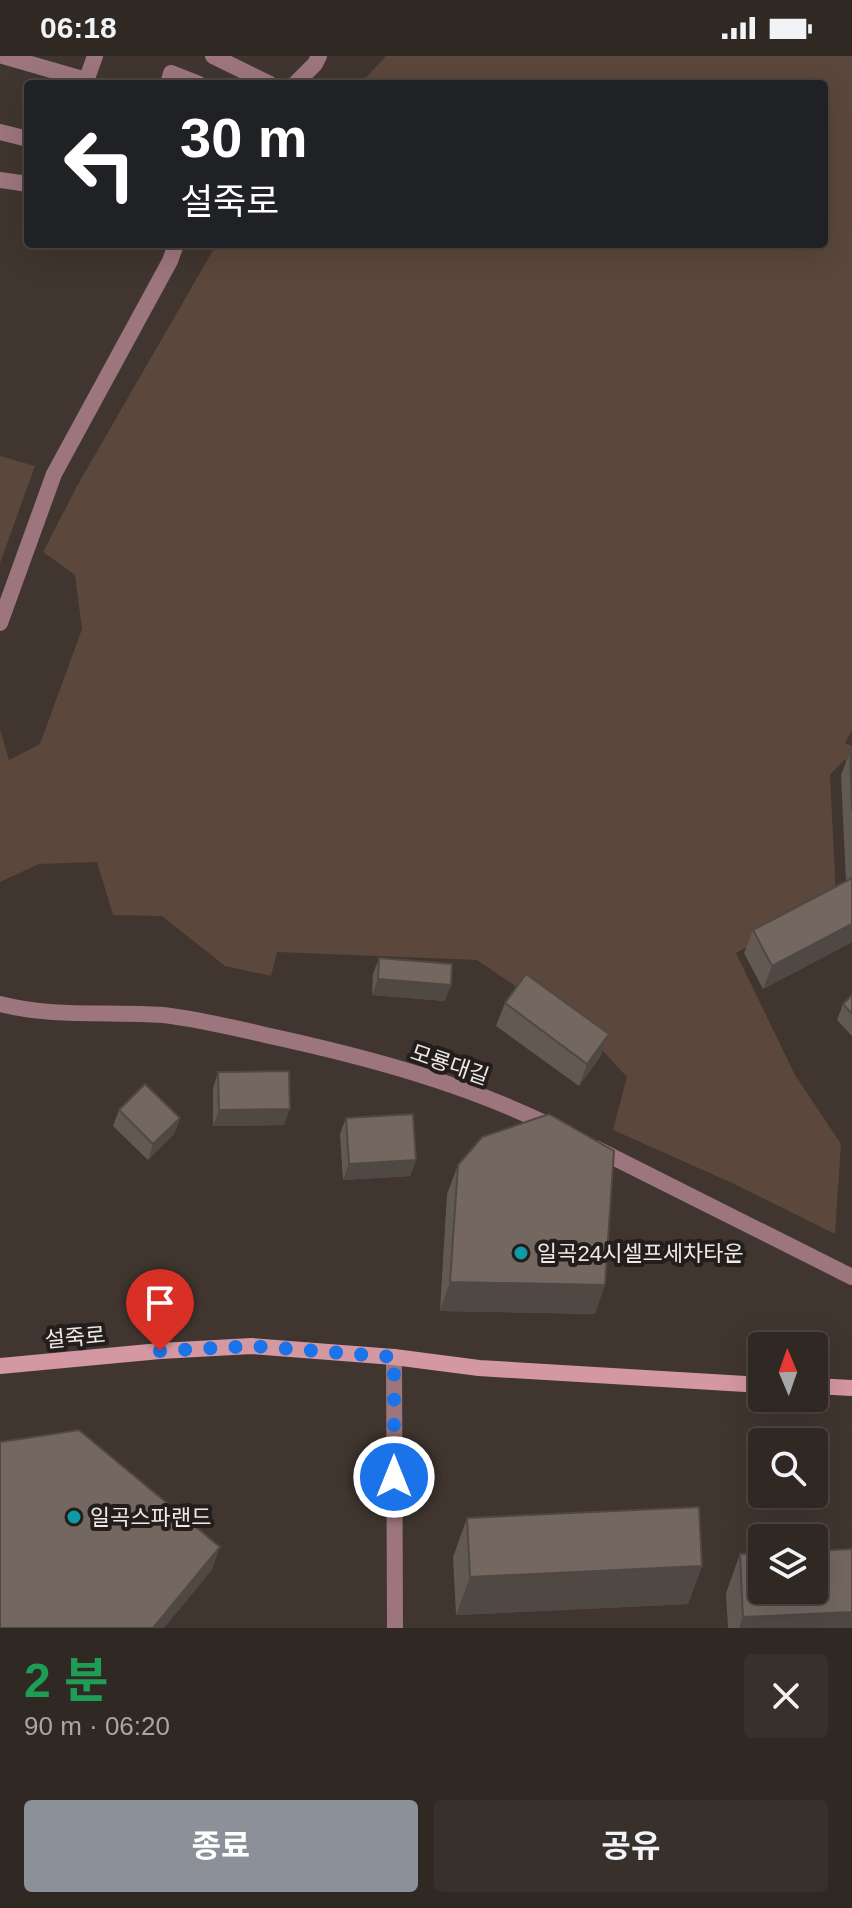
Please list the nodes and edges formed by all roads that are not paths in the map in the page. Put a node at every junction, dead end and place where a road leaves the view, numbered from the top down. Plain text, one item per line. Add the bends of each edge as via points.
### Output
1 (3, 56) edge
2 (95, 56) edge
3 (213, 56) edge
4 (319, 56) edge
5 (246, 62) edge
6 (80, 80) edge
7 (87, 80) edge
8 (169, 80) edge
9 (189, 80) edge
10 (266, 80) edge
11 (299, 80) edge
12 (0, 132) edge
13 (24, 138) edge
14 (0, 180) edge
15 (24, 183) edge
16 (175, 248) edge
17 (0, 623) edge
18 (0, 1004) edge
19 (852, 1277) edge
20 (394, 1357) junction
21 (0, 1366) edge
22 (748, 1384) edge
23 (828, 1387) edge
24 (852, 1388) edge
25 (395, 1628) edge

1 - 6 street
2 - 7 street
3 - 5 street
4 - 11 street
5 - 10 street
8 - 9 street via 171,73
12 - 13 street
14 - 15 street
16 - 17 street via 54,474
18 - 19 street, 모룡대길 via 70,1013 163,1015 310,1045 443,1083 529,1115
20 - 21 main road, 설죽로 via 252,1346
20 - 22 main road, 설죽로 via 479,1368
20 - 25 street
23 - 24 main road

